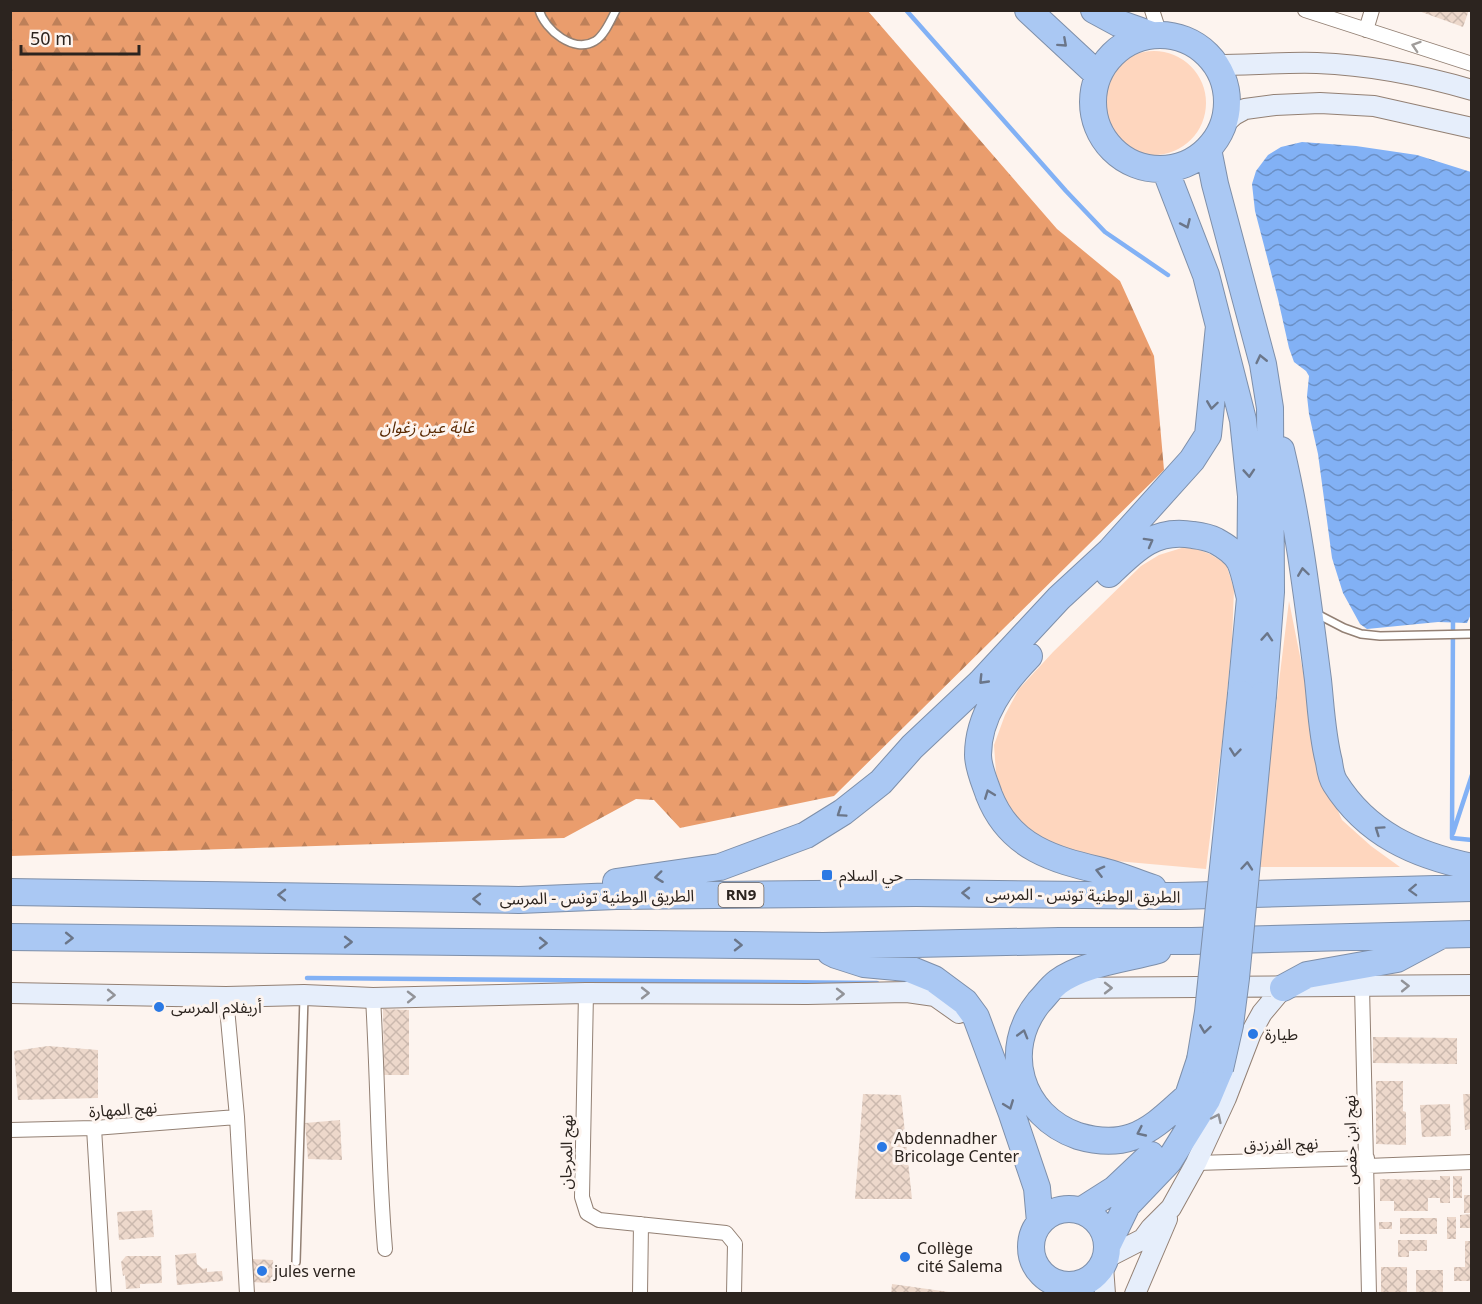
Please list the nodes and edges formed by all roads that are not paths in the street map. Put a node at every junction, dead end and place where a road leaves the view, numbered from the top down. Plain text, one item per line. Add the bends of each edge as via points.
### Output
1 (539, 10) edge
2 (616, 10) edge
3 (1028, 10) edge
4 (1094, 10) edge
5 (1305, 10) edge
6 (1372, 10) edge
7 (1155, 27) edge
8 (1366, 30) junction
9 (1472, 64) edge
10 (1216, 65) junction
11 (1098, 75) junction
12 (1472, 90) edge
13 (1223, 125) junction
14 (1472, 128) edge
15 (1208, 149) junction
16 (1165, 169) junction
17 (1219, 326) junction
18 (1270, 408) junction
19 (1250, 598) junction
20 (1309, 610) junction
21 (1472, 634) edge
22 (1252, 694) junction
23 (1472, 867) edge
24 (1472, 888) edge
25 (10, 892) edge
26 (1176, 896) junction
27 (519, 900) junction
28 (1444, 934) junction
29 (1472, 934) edge
30 (10, 937) edge
31 (1192, 941) junction
32 (823, 946) junction
33 (1472, 985) edge
34 (1362, 986) junction
35 (1049, 988) junction
36 (1283, 988) junction
37 (10, 993) edge
38 (586, 993) junction
39 (304, 995) junction
40 (226, 997) junction
41 (373, 998) junction
42 (987, 1048) junction
43 (1210, 1065) junction
44 (1187, 1097) junction
45 (237, 1117) junction
46 (94, 1128) junction
47 (10, 1130) edge
48 (1367, 1162) junction
49 (1472, 1162) edge
50 (1196, 1163) junction
51 (1171, 1208) junction
52 (1082, 1210) junction
53 (1040, 1222) junction
54 (640, 1224) junction
55 (385, 1249) dead end
56 (1106, 1256) junction
57 (296, 1262) dead end
58 (1076, 1289) edge
59 (104, 1293) edge
60 (247, 1293) edge
61 (640, 1293) edge
62 (734, 1293) edge
63 (1105, 1293) edge
64 (1135, 1293) edge
65 (1369, 1293) edge

1 - 2 lane via 558,36 588,45 598,40
3 -> 11 highway
4 - 7 highway via 1118,23
5 - 8 street
6 - 8 street
7 - 10 highway via 1197,46
7 - 11 highway via 1120,48
9 -> 8 street
10 - 12 street via 1317,63 1379,68
10 - 13 highway via 1227,94
11 - 16 highway via 1094,89 1095,120 1109,147 1135,164
13 - 14 street via 1245,109 1320,103 1374,106
13 - 15 highway
15 - 16 highway via 1181,166
18 -> 15 highway via 1263,364
16 -> 17 highway via 1206,275
17 -> 19 highway via 1243,420 1251,496
17 -> 27 highway via 1208,435 1192,460 1110,551 1059,598 881,782 806,835 720,867
20 -> 18 highway via 1292,497
22 -> 18 highway via 1271,592
19 - 22 highway
26 -> 19 highway via 1063,861 1022,841 992,802 978,757 979,743 990,705 1011,675 1078,602 1146,542 1170,533 1209,537 1239,561
20 - 21 lane via 1360,634
23 -> 20 highway via 1434,858 1398,843 1347,801 1334,781 1323,741
22 - 43 highway, bridge via 1236,978 1230,1025
24 -> 26 highway, الطريق الوطنية تونس - المرسى / RN9
27 -> 25 highway, الطريق الوطنية تونس - المرسى / RN9
26 -> 27 highway, الطريق الوطنية تونس - المرسى / RN9 via 916,893
28 - 29 highway
28 - 31 highway
28 - 36 highway via 1397,959 1306,975
30 -> 32 highway
31 - 32 highway
31 - 35 highway via 1075,971
32 - 42 highway via 836,955 864,964 906,968 934,979 971,1009
34 -> 33 street
34 - 36 street
34 - 48 street, نهج ابن حفص
35 -> 36 street
44 -> 35 highway via 1150,1129 1130,1138 1088,1139 1063,1130 1044,1116 1027,1091 1019,1061 1025,1026
50 -> 36 street via 1251,1033
37 -> 40 street
41 -> 38 street
38 -> 42 street via 923,993 953,1007
38 - 54 street, نهج المرجان via 582,1197 587,1213 599,1220
39 - 40 street
39 - 41 street
39 - 57 lane
40 - 45 street
41 - 55 street
42 -> 53 highway via 1037,1188
43 - 44 highway
43 - 56 highway via 1207,1100 1169,1161 1127,1205
44 - 52 highway via 1184,1111 1152,1153 1115,1189
45 - 46 street, نهج المهارة
45 - 60 street
46 - 47 street, نهج المهارة
46 - 59 street
48 - 49 street, نهج الفرزدق
48 - 50 street, نهج الفرزدق
48 - 65 street, نهج ابن حفص
50 - 51 street
51 - 56 street via 1143,1239
51 - 64 street
52 - 53 highway via 1066,1209
52 - 56 highway via 1104,1230
53 - 58 highway via 1031,1250 1035,1264 1051,1280
54 - 61 street
54 - 62 street, نهج المرجان via 726,1233 735,1244
56 - 58 highway via 1095,1276
56 - 63 street

